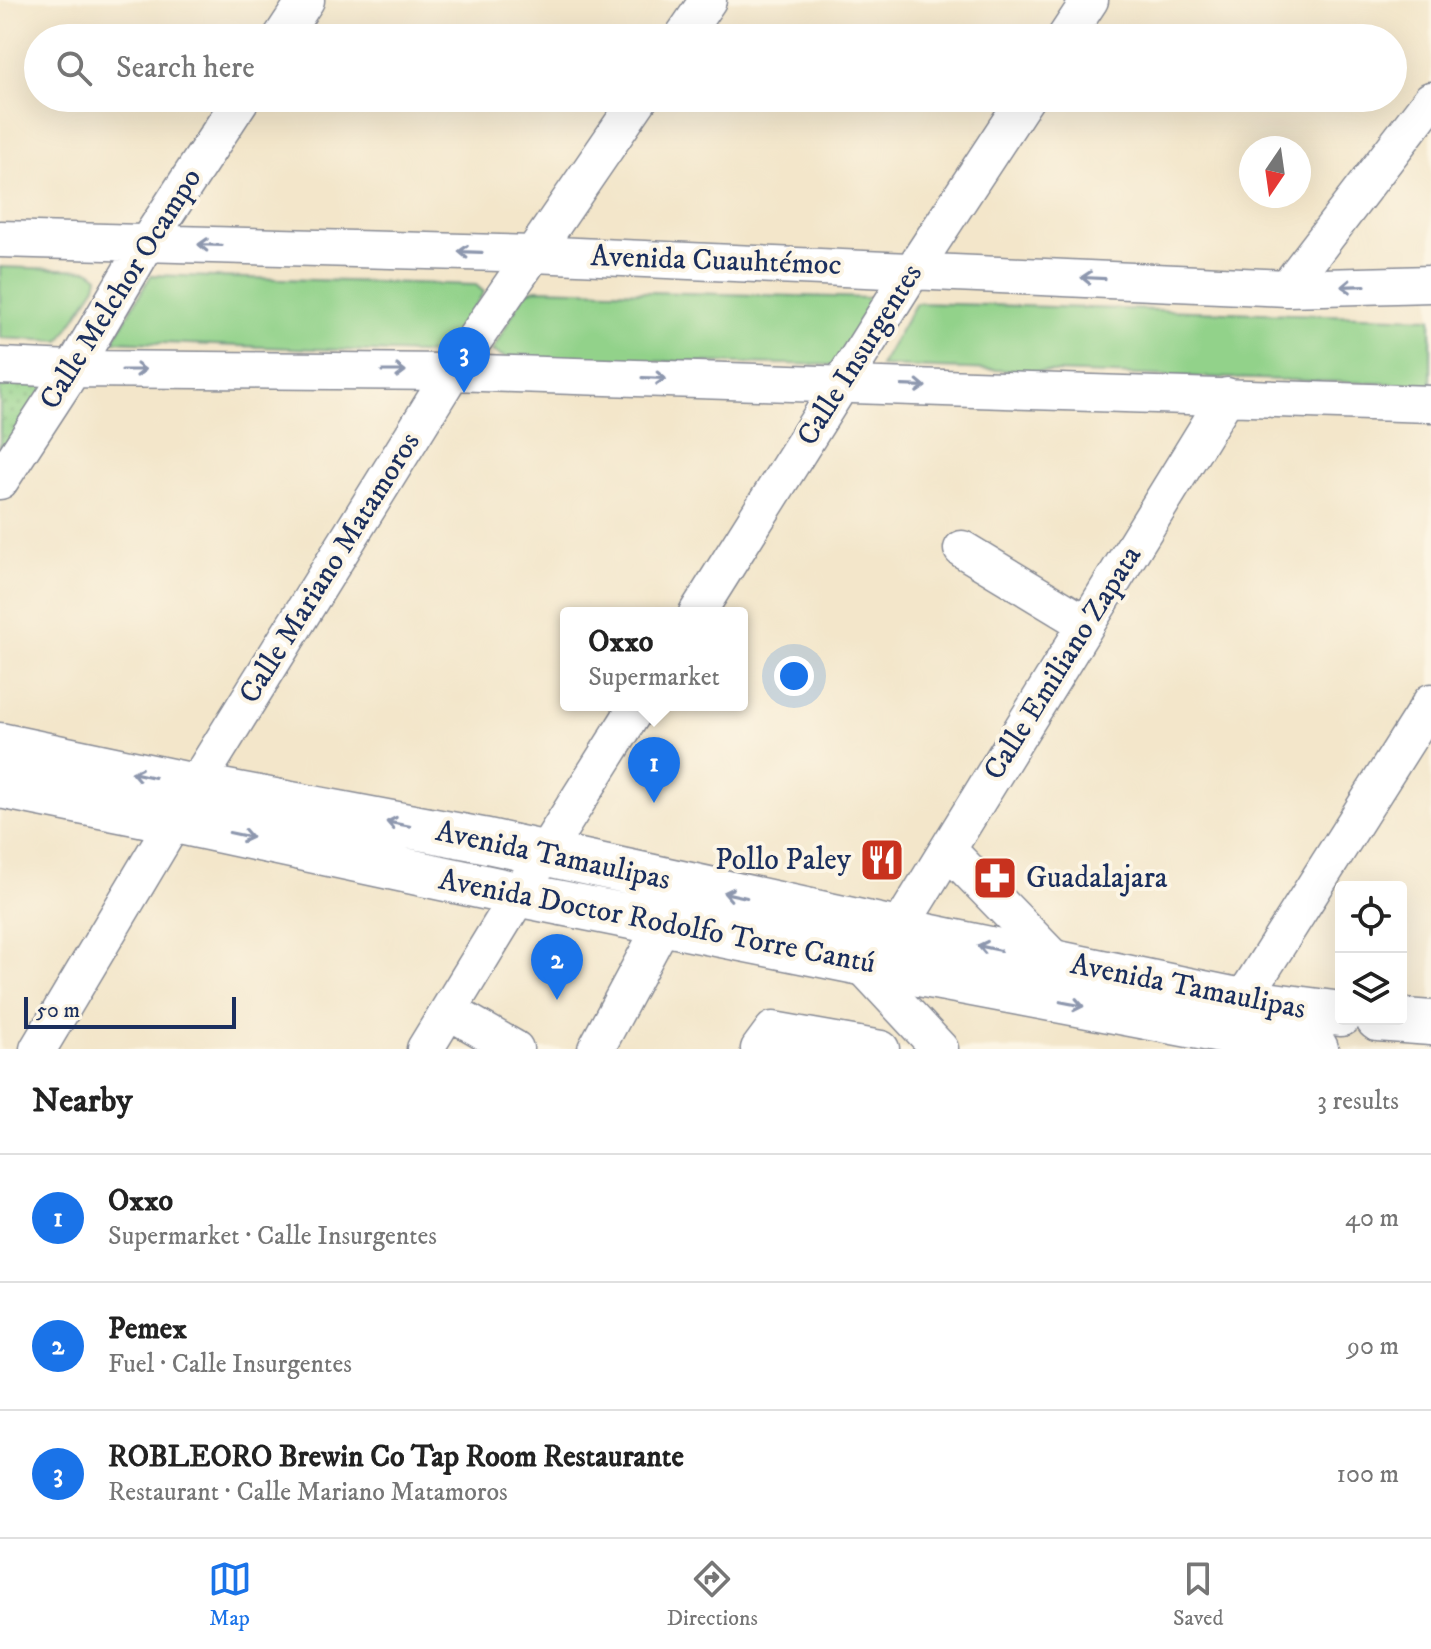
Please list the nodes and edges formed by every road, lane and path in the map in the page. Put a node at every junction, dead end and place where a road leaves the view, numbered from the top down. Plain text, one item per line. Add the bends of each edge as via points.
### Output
1 (306, 0) edge
2 (708, 0) edge
3 (1088, 1) edge
4 (290, 24) edge
5 (692, 24) edge
6 (1074, 24) edge
7 (1431, 100) edge
8 (233, 112) edge
9 (630, 112) edge
10 (1017, 112) edge
11 (0, 239) edge
12 (147, 243) junction
13 (533, 254) junction
14 (913, 270) junction
15 (1431, 284) edge
16 (1287, 288) junction
17 (0, 366) edge
18 (73, 369) junction
19 (452, 372) junction
20 (842, 384) junction
21 (1227, 396) junction
22 (1431, 404) edge
23 (0, 481) edge
24 (962, 549) dead end
25 (701, 607) edge
26 (1086, 624) junction
27 (1431, 702) edge
28 (634, 711) edge
29 (0, 745) edge
30 (0, 786) edge
31 (185, 804) junction
32 (948, 850) junction
33 (544, 854) junction
34 (521, 895) junction
35 (663, 924) junction
36 (898, 930) junction
37 (860, 963) junction
38 (1058, 963) junction
39 (1242, 1001) junction
40 (449, 1011) junction
41 (1335, 1013) edge
42 (1407, 1021) edge
43 (1431, 1023) edge
44 (1294, 1048) edge
45 (38, 1049) edge
46 (425, 1049) edge
47 (515, 1049) edge
48 (596, 1049) edge
49 (759, 1049) edge
50 (881, 1049) edge
51 (940, 1049) edge

1 - 4 street
2 - 5 street
3 - 6 street
7 - 16 street
8 - 12 street, Calle Melchor Ocampo
9 - 13 street, Calle Mariano Matamoros
10 - 14 street, Calle Insurgentes
11 - 12 street, Avenida Cuauhtémoc
13 -> 12 street, Avenida Cuauhtémoc
12 - 18 street, Calle Melchor Ocampo
13 - 14 street, Avenida Cuauhtémoc
13 - 19 street, Calle Mariano Matamoros
16 -> 14 street, Avenida Cuauhtémoc
14 - 20 street, Calle Insurgentes
15 -> 16 street, Avenida Cuauhtémoc
17 - 18 street
18 -> 19 street
18 - 23 street, Calle Melchor Ocampo
19 -> 20 street
19 - 31 street, Calle Mariano Matamoros
20 -> 21 street
20 - 25 street, Calle Insurgentes
21 - 22 street
21 - 26 street, Calle Emiliano Zapata
24 - 26 street
26 - 32 street, Calle Emiliano Zapata
27 - 39 street
28 - 33 street
31 -> 29 main road, Avenida Tamaulipas
30 - 31 main road, Avenida Doctor Rodolfo Torre Cantú
33 -> 31 main road, Avenida Tamaulipas via 483,840
31 -> 34 main road, Avenida Doctor Rodolfo Torre Cantú
31 - 45 street, Calle Mariano Matamoros
32 - 36 street, Calle Emiliano Zapata
32 - 38 street
33 - 34 street
36 -> 33 main road, Avenida Tamaulipas
34 - 35 main road, Avenida Doctor Rodolfo Torre Cantú
34 - 40 street
35 - 37 main road, Avenida Doctor Rodolfo Torre Cantú
35 - 48 street
38 -> 36 main road, Avenida Tamaulipas
37 -> 44 main road, Avenida Doctor Rodolfo Torre Cantú
37 - 51 street
38 - 39 main road, Avenida Tamaulipas
39 - 41 main road, Avenida Tamaulipas
40 - 46 street
40 - 47 street
42 - 43 main road
49 - 50 street via 773,1030

